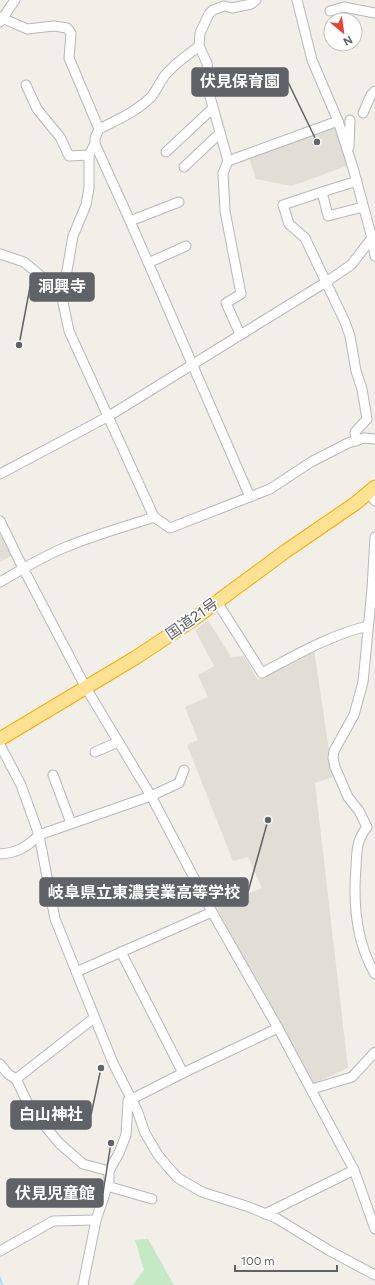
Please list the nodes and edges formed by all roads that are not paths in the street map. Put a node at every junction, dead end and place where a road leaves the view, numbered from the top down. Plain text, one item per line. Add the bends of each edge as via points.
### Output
1 (15, 0) edge
2 (256, 0) edge
3 (297, 0) edge
4 (330, 11) dead end
5 (375, 13) edge
6 (1, 19) edge
7 (199, 46) junction
8 (26, 85) dead end
9 (375, 91) edge
10 (213, 108) junction
11 (363, 113) dead end
12 (350, 120) dead end
13 (338, 121) junction
14 (99, 129) junction
15 (220, 133) junction
16 (95, 144) junction
17 (166, 152) dead end
18 (349, 154) junction
19 (89, 156) junction
20 (228, 161) junction
21 (184, 167) dead end
22 (357, 181) junction
23 (322, 192) junction
24 (179, 202) dead end
25 (363, 207) junction
26 (130, 221) junction
27 (373, 238) edge
28 (186, 246) dead end
29 (0, 254) edge
30 (375, 256) edge
31 (148, 263) junction
32 (326, 282) junction
33 (61, 294) junction
34 (240, 334) junction
35 (192, 365) junction
36 (109, 416) junction
37 (375, 439) edge
38 (356, 441) junction
39 (0, 474) edge
40 (373, 493) edge
41 (250, 497) junction
42 (154, 517) junction
43 (0, 521) edge
44 (375, 537) edge
45 (23, 568) junction
46 (0, 582) edge
47 (217, 602) junction
48 (368, 626) junction
49 (86, 688) junction
50 (0, 738) edge
51 (118, 742) junction
52 (0, 745) edge
53 (95, 752) dead end
54 (184, 770) dead end
55 (53, 774) dead end
56 (151, 796) junction
57 (375, 820) edge
58 (71, 823) junction
59 (367, 827) junction
60 (39, 835) junction
61 (0, 854) edge
62 (212, 912) junction
63 (121, 952) junction
64 (76, 972) junction
65 (375, 974) edge
66 (94, 1018) junction
67 (278, 1028) junction
68 (375, 1052) edge
69 (0, 1064) edge
70 (183, 1074) junction
71 (16, 1079) junction
72 (312, 1089) junction
73 (132, 1099) junction
74 (354, 1170) junction
75 (109, 1171) junction
76 (107, 1186) junction
77 (152, 1199) dead end
78 (265, 1214) junction
79 (96, 1220) junction
80 (375, 1229) edge
81 (0, 1250) edge
82 (375, 1275) edge
83 (83, 1285) edge

1 - 6 street
2 - 7 street via 251,4 232,8 224,6 213,10 200,33
3 - 13 street via 312,60
4 - 5 street via 344,7
6 - 14 street via 27,29 54,26 67,28 71,33 69,58
7 - 10 street via 207,63
7 - 14 street via 166,74 151,96 141,105
8 - 19 street via 37,109 60,137 69,156
9 - 11 street
10 - 15 street
10 - 17 street
12 - 18 street
13 - 18 street
13 - 20 street
14 - 16 street
15 - 20 street
15 - 21 street
16 - 19 street
16 - 26 street
18 - 22 street
19 - 33 street via 86,205 73,236
20 - 34 street via 223,173 225,211 241,294 226,303
22 - 23 street
22 - 25 street
23 - 25 street via 328,216
23 - 32 street via 283,205 288,224 305,238
24 - 26 street
25 - 27 street
26 - 31 street
27 - 30 street
27 - 32 street via 351,265
28 - 31 street
29 - 33 street via 24,262
31 - 35 street
32 - 34 street
32 - 38 street via 350,336 362,390 367,418 355,432
33 - 36 street via 69,331
34 - 35 street
35 - 36 street
35 - 41 street
36 - 39 street
36 - 42 street
37 - 38 street via 364,438
38 - 41 street via 311,462 270,489
40 - 47 highway, 国道21号 via 286,551
41 - 42 street via 170,528
42 - 45 street via 65,547
43 - 45 street
44 - 48 street
45 - 46 street
45 - 49 street
47 - 48 street via 262,673 318,643
47 - 49 highway, 国道21号 via 191,622
48 - 59 street via 359,698 354,715 334,751 333,758 348,797
49 - 50 highway, 国道21号
49 - 51 street
51 - 53 street
51 - 56 street
52 - 60 street via 21,785
54 - 56 street via 179,783
55 - 58 street
56 - 58 street
56 - 62 street
57 - 59 street
58 - 60 street
59 - 65 street via 358,842 354,890 363,949
60 - 61 street via 18,851
60 - 64 street via 55,919
62 - 63 street
62 - 67 street
63 - 64 street
63 - 70 street
64 - 66 street
66 - 71 street
66 - 73 street
67 - 70 street
67 - 72 street
68 - 72 street via 352,1077
69 - 71 street
70 - 73 street
71 - 75 street via 30,1108 59,1143 83,1164
72 - 74 street
73 - 75 street via 128,1101 126,1135
73 - 78 street via 151,1145 178,1178 202,1192
74 - 78 street
74 - 80 street
75 - 76 street
76 - 77 street
76 - 79 street
78 - 82 street
79 - 81 street via 53,1221
79 - 83 street

